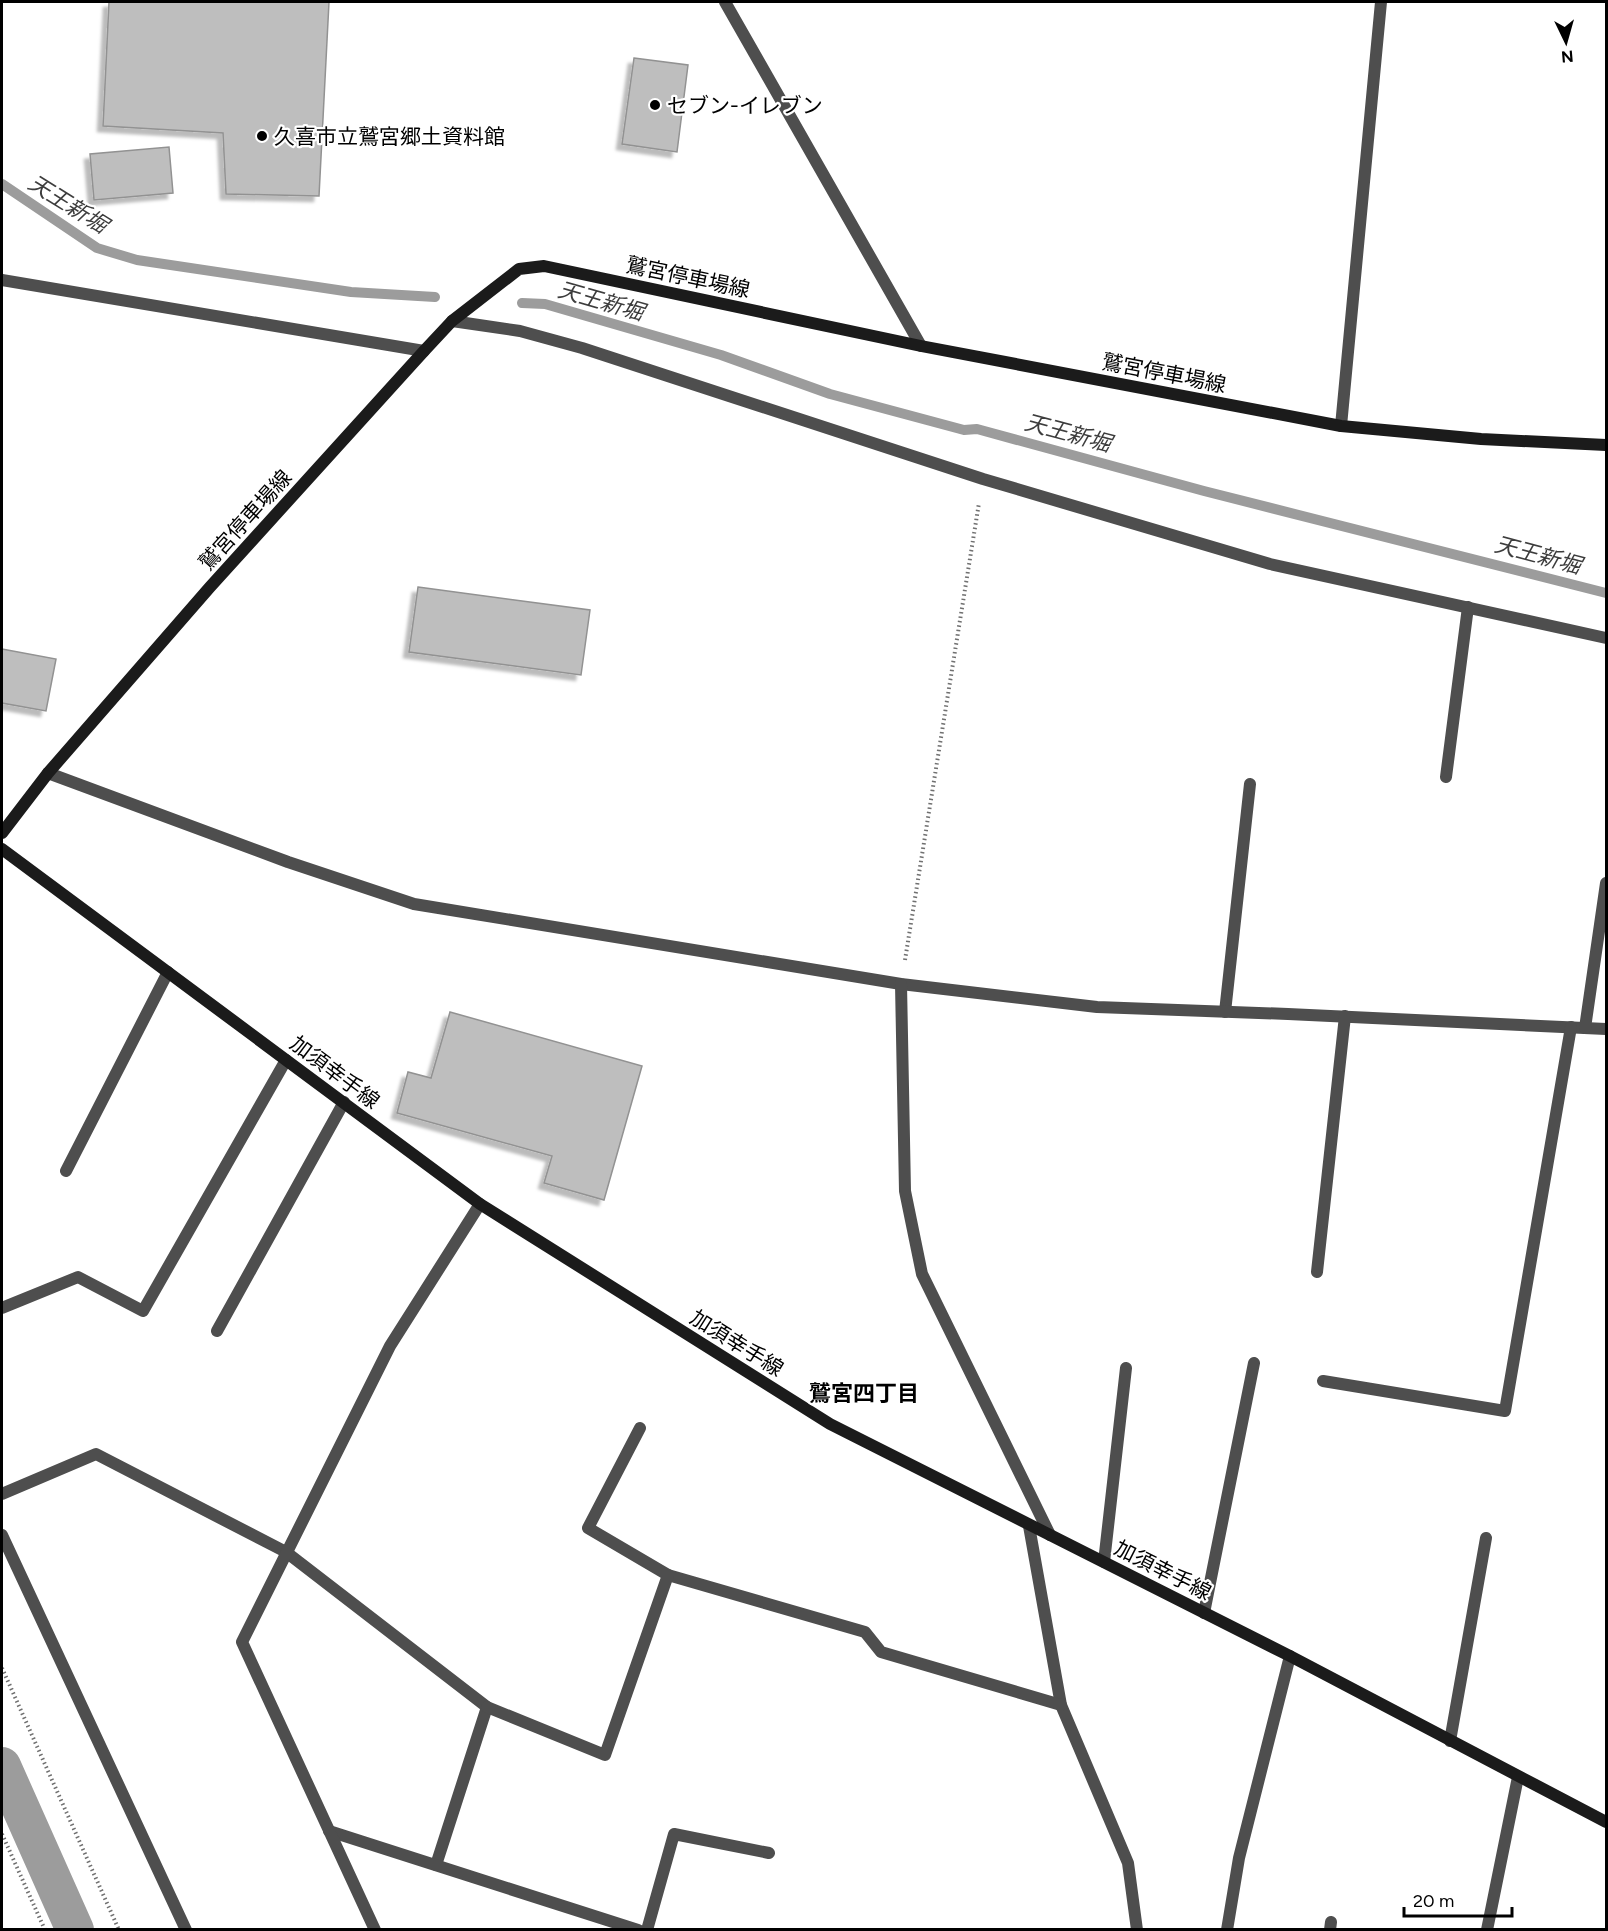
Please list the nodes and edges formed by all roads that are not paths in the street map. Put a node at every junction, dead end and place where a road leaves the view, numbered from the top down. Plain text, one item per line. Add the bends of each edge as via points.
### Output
1 (725, 2) edge
2 (1381, 2) edge
3 (2, 279) edge
4 (452, 321) junction
5 (921, 346) junction
6 (424, 351) junction
7 (1341, 426) junction
8 (1606, 445) edge
9 (1468, 607) junction
10 (1606, 638) edge
11 (48, 772) junction
12 (1446, 777) dead end
13 (1250, 784) dead end
14 (2, 833) edge
15 (2, 849) edge
16 (1606, 883) edge
17 (168, 972) junction
18 (901, 984) junction
19 (1225, 1012) junction
20 (1345, 1017) junction
21 (1571, 1027) junction
22 (1585, 1028) junction
23 (1606, 1029) edge
24 (286, 1060) junction
25 (344, 1102) junction
26 (66, 1171) dead end
27 (480, 1204) junction
28 (1317, 1272) dead end
29 (2, 1308) edge
30 (217, 1331) dead end
31 (1254, 1363) dead end
32 (1126, 1368) dead end
33 (1323, 1381) dead end
34 (640, 1428) dead end
35 (2, 1494) edge
36 (1029, 1526) junction
37 (2, 1535) edge
38 (1050, 1535) junction
39 (1486, 1538) dead end
40 (286, 1552) junction
41 (1104, 1562) junction
42 (668, 1575) junction
43 (1204, 1613) junction
44 (1290, 1656) junction
45 (1061, 1705) junction
46 (487, 1707) junction
47 (1450, 1741) junction
48 (1518, 1777) junction
49 (1606, 1822) edge
50 (329, 1831) junction
51 (769, 1853) dead end
52 (436, 1865) junction
53 (186, 1929) edge
54 (375, 1929) edge
55 (638, 1929) edge
56 (647, 1929) edge
57 (1137, 1929) edge
58 (1227, 1929) edge
59 (1487, 1929) edge

1 - 5 street
2 - 7 street
3 - 6 street
4 - 5 main road, 鷲宮停車場線 via 519,269 544,266
4 - 6 main road, 鷲宮停車場線
4 - 9 street via 520,331 582,348 984,479 1270,564
5 - 7 main road, 鷲宮停車場線
6 - 11 main road, 鷲宮停車場線
7 - 8 main road, 鷲宮停車場線
9 - 10 street
9 - 12 street
11 - 14 main road, 鷲宮停車場線
11 - 18 street via 288,862 414,903
13 - 19 street
15 - 17 main road, 加須幸手線
16 - 22 street
17 - 24 main road, 加須幸手線
17 - 26 street
18 - 19 street via 1097,1007
18 - 38 street via 905,1191 922,1274
19 - 20 street
20 - 21 street
20 - 28 street
21 - 22 street
21 - 33 street via 1505,1411
22 - 23 street
24 - 25 main road, 加須幸手線
24 - 29 street via 143,1311 78,1276
25 - 27 main road, 加須幸手線
25 - 30 street
27 - 36 main road, 加須幸手線 via 830,1425
27 - 40 street via 390,1346
31 - 43 street
32 - 41 street
34 - 42 street via 588,1528
35 - 40 street via 96,1454
36 - 38 main road, 加須幸手線
36 - 45 street
37 - 53 street
38 - 41 main road, 加須幸手線
39 - 47 street
40 - 46 street
40 - 50 street via 242,1642
41 - 43 main road, 加須幸手線
42 - 45 street via 865,1632 881,1653
42 - 46 street via 604,1755
43 - 44 main road, 加須幸手線
44 - 47 main road, 加須幸手線
44 - 58 street via 1239,1858
45 - 57 street via 1128,1863
46 - 52 street
47 - 48 main road, 加須幸手線
48 - 49 main road, 加須幸手線
48 - 59 street
50 - 52 street
50 - 54 street
51 - 56 street via 674,1834
52 - 55 street

